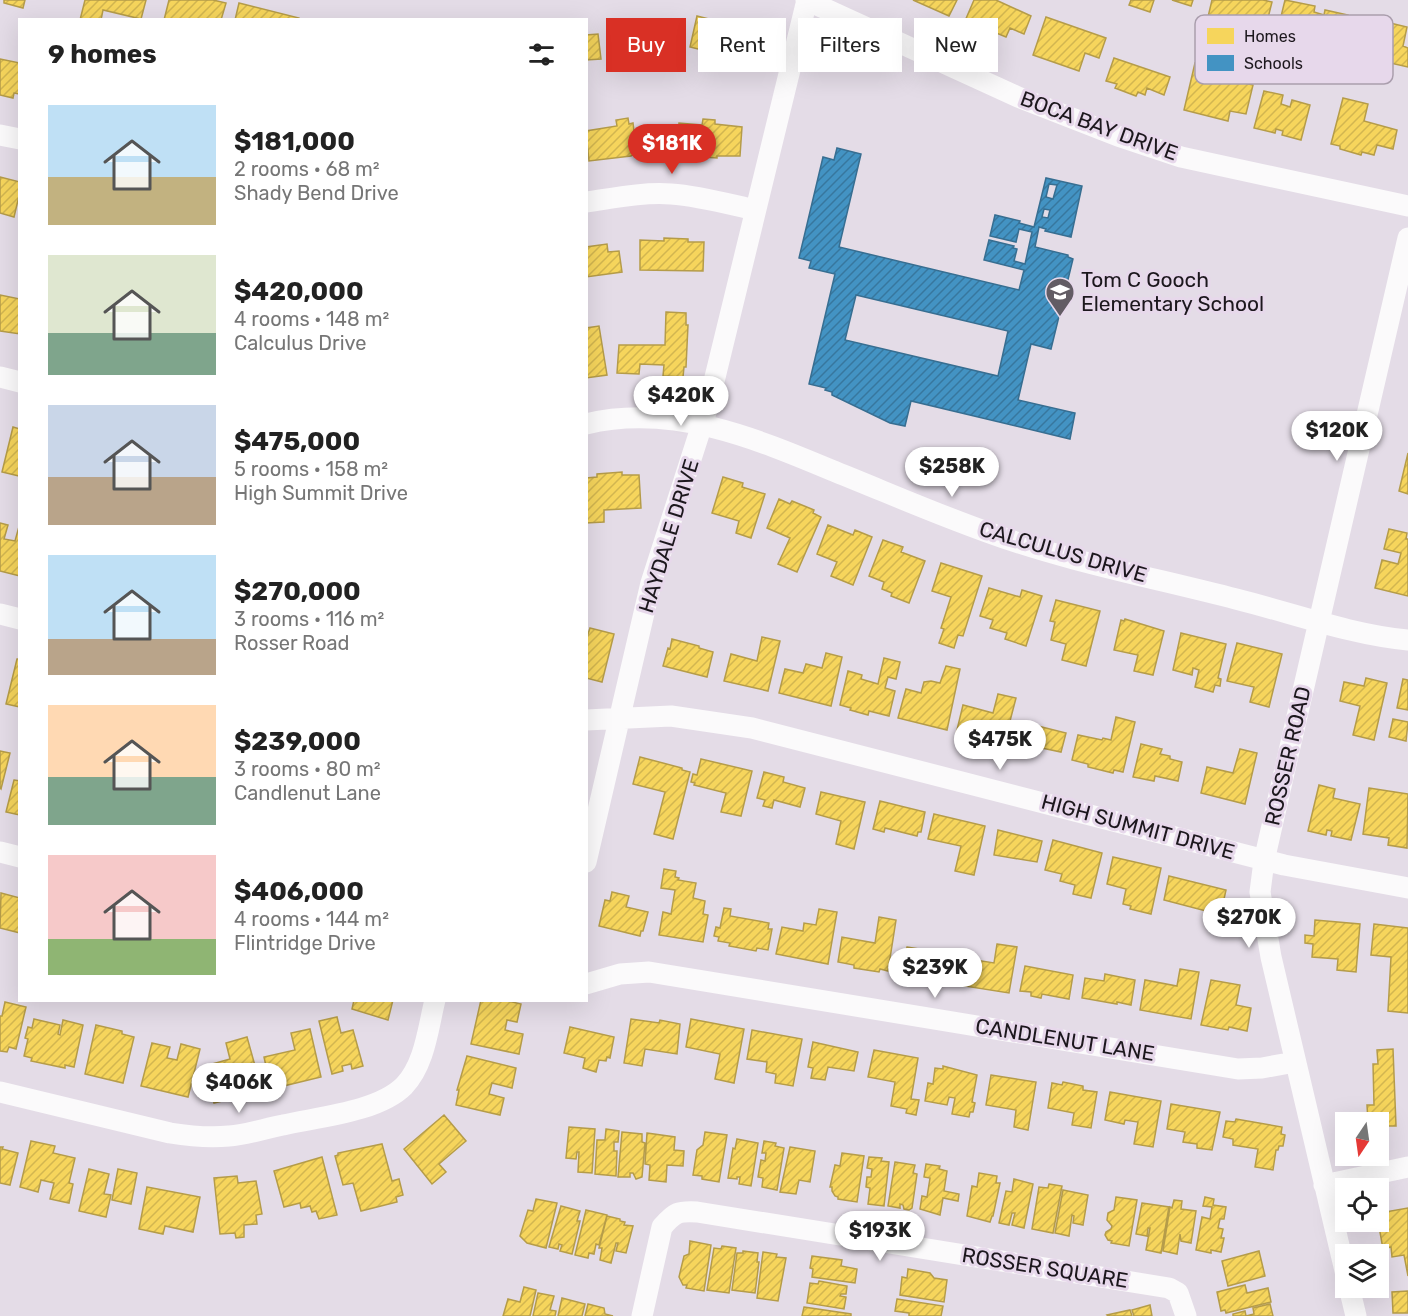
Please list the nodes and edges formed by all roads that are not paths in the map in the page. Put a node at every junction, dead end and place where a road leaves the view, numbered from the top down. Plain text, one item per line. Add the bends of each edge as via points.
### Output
1 (806, 0) edge
2 (0, 135) edge
3 (18, 139) edge
4 (588, 202) edge
5 (1408, 207) edge
6 (755, 210) junction
7 (1408, 238) edge
8 (0, 377) edge
9 (18, 382) edge
10 (588, 424) edge
11 (702, 425) junction
12 (0, 614) edge
13 (18, 618) edge
14 (1319, 621) junction
15 (1408, 640) edge
16 (620, 719) junction
17 (588, 720) edge
18 (0, 852) edge
19 (588, 854) edge
20 (18, 856) edge
21 (1264, 861) junction
22 (1408, 888) edge
23 (588, 983) edge
24 (434, 1002) edge
25 (1295, 1062) junction
26 (0, 1092) edge
27 (1408, 1167) edge
28 (1323, 1185) junction
29 (1338, 1244) edge
30 (1351, 1298) edge
31 (642, 1316) edge
32 (1186, 1316) edge
33 (1356, 1316) edge

1 - 5 street, BOCA BAY DRIVE via 1018,97 1181,157
1 - 6 street, HAYDALE DRIVE
2 - 3 street
4 - 6 street via 671,194
6 - 11 street, HAYDALE DRIVE
7 - 14 street, ROSSER ROAD
8 - 9 street
10 - 11 street, CALCULUS DRIVE via 664,418
11 - 14 street, CALCULUS DRIVE via 777,447 988,533
11 - 16 street, HAYDALE DRIVE via 651,583
12 - 13 street
14 - 15 street, CALCULUS DRIVE
14 - 21 street, ROSSER ROAD
16 - 17 street, HIGH SUMMIT DRIVE
16 - 19 street, HAYDALE DRIVE
16 - 21 street, HIGH SUMMIT DRIVE via 671,716 752,728
18 - 20 street
21 - 22 street, HIGH SUMMIT DRIVE
21 - 25 street, ROSSER ROAD via 1260,892 1264,923
23 - 25 street, CANDLENUT LANE via 620,974 649,972 1238,1069
24 - 26 street via 414,1074 391,1096 366,1107 242,1134 197,1137 170,1133
25 - 28 street, ROSSER ROAD
27 - 28 street
28 - 29 street, ROSSER ROAD
30 - 33 street
31 - 32 street, ROSSER SQUARE via 662,1227 680,1211 1169,1288 1178,1293

